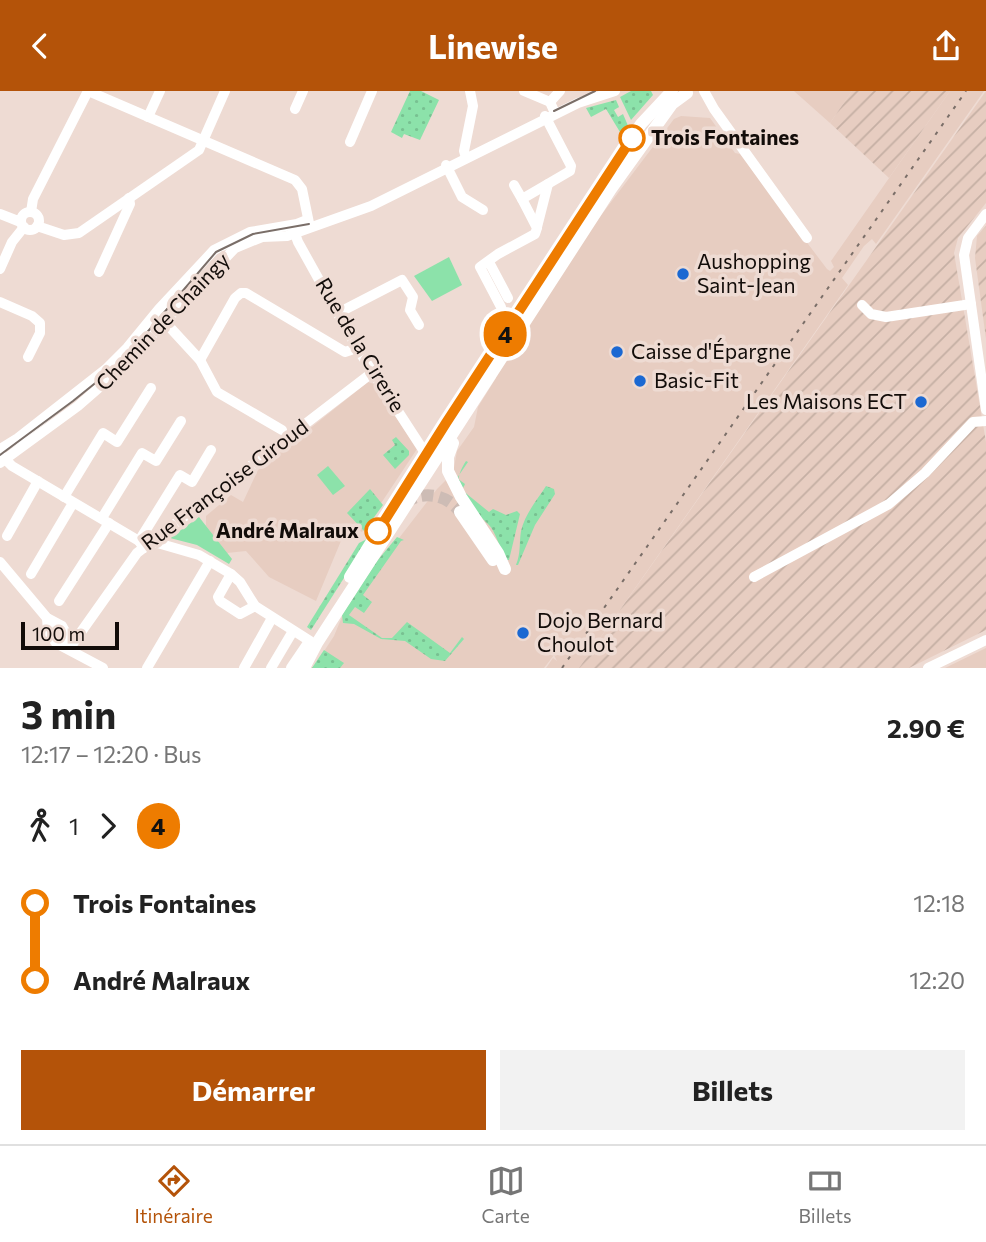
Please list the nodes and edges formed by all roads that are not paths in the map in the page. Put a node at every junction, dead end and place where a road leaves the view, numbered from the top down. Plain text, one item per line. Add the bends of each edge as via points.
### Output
1 (88, 91) edge
2 (160, 91) edge
3 (226, 91) edge
4 (303, 91) edge
5 (372, 91) edge
6 (470, 91) edge
7 (524, 91) edge
8 (560, 91) edge
9 (615, 91) edge
10 (673, 91) edge
11 (692, 92) edge
12 (295, 109) dead end
13 (551, 112) junction
14 (148, 117) junction
15 (204, 141) junction
16 (350, 142) dead end
17 (466, 157) junction
18 (447, 167) junction
19 (548, 184) junction
20 (514, 185) dead end
21 (129, 198) junction
22 (522, 199) junction
23 (483, 210) dead end
24 (31, 212) junction
25 (109, 212) junction
26 (0, 214) edge
27 (986, 214) edge
28 (122, 222) junction
29 (23, 223) junction
30 (37, 226) junction
31 (303, 226) junction
32 (537, 227) junction
33 (807, 238) dead end
34 (0, 269) edge
35 (99, 272) dead end
36 (0, 302) edge
37 (505, 302) dead end
38 (971, 304) junction
39 (862, 305) dead end
40 (338, 313) junction
41 (165, 322) junction
42 (419, 325) dead end
43 (357, 348) junction
44 (28, 357) dead end
45 (200, 360) junction
46 (373, 372) junction
47 (151, 388) dead end
48 (986, 410) edge
49 (467, 411) junction
50 (181, 421) dead end
51 (986, 421) edge
52 (282, 430) dead end
53 (212, 450) dead end
54 (1, 456) edge
55 (426, 461) junction
56 (38, 481) junction
57 (69, 500) junction
58 (460, 512) tunnel mouth
59 (395, 513) dead end
60 (105, 521) junction
61 (7, 536) dead end
62 (146, 544) junction
63 (210, 561) junction
64 (0, 562) edge
65 (502, 566) junction
66 (31, 574) dead end
67 (231, 574) junction
68 (754, 577) dead end
69 (59, 601) dead end
70 (255, 606) junction
71 (331, 607) junction
72 (272, 618) junction
73 (293, 631) junction
74 (986, 640) edge
75 (314, 642) junction
76 (69, 649) junction
77 (103, 668) edge
78 (147, 668) edge
79 (244, 668) edge
80 (271, 668) edge
81 (292, 668) edge
82 (302, 668) edge
83 (928, 668) edge

1 - 14 street
1 - 24 street via 33,199
2 - 14 street
3 - 15 street
4 - 12 street
5 - 16 street
6 - 17 street
7 - 13 street
8 - 13 street
9 - 13 street
10 - 55 main road via 641,124
11 - 33 street via 709,102
11 - 49 main road via 672,104 611,189
13 - 17 street
13 - 19 street via 571,166
14 - 15 street
15 - 21 street via 199,150
15 - 31 street, Rue de la Cirerie via 295,180 302,189
17 - 18 street
18 - 23 street via 462,197
18 - 31 street via 379,199
19 - 22 street
19 - 32 street
20 - 22 street
21 - 25 street
21 - 28 street
22 - 32 street
24 - 29 street via 24,214
24 - 30 street via 38,217
25 - 28 street
25 - 30 street via 74,236
26 - 29 street
27 - 38 street via 973,229 964,255
28 - 35 street
29 - 30 street via 33,229
29 - 34 street
31 - 40 street, Rue de la Cirerie
31 - 41 street, Chemin de Chaingy via 287,236 262,237 235,248
31 - 54 street, Chemin de Chaingy via 250,232 214,250 106,369
32 - 37 street via 535,234 480,267
36 - 44 street via 40,323
38 - 39 street via 886,317 871,314
38 - 48 street
40 - 42 street via 402,280 413,297 410,310
40 - 43 street, Rue de la Cirerie
41 - 45 street
41 - 54 street, Chemin de Chaingy via 78,406
43 - 45 street via 345,352 241,293
43 - 46 street, Rue de la Cirerie
45 - 52 street via 216,392
46 - 55 street, Rue de la Cirerie
46 - 62 street, Rue Françoise Giroud
47 - 57 street via 117,442 103,433
49 - 55 main road
49 - 65 main road via 466,422 450,448 448,471
50 - 60 street via 156,461 142,453
51 - 68 street via 973,422 890,504
53 - 62 street via 192,482 180,475
54 - 56 street
55 - 65 main road
55 - 71 main road
55 - 75 main road
56 - 57 street
56 - 61 street
57 - 60 street
57 - 66 street
58 - 65 main road via 496,566
59 - 71 main road
60 - 62 street
60 - 69 street
62 - 63 street
62 - 76 street, Rue Françoise Giroud
63 - 67 street
63 - 78 street
64 - 76 street via 47,618 51,637
67 - 70 street
67 - 70 street via 220,591 220,601 240,614
70 - 72 street
71 - 75 main road
72 - 73 street
72 - 79 street
73 - 75 street
73 - 80 street
74 - 83 street
75 - 81 main road
75 - 82 main road
76 - 77 street

